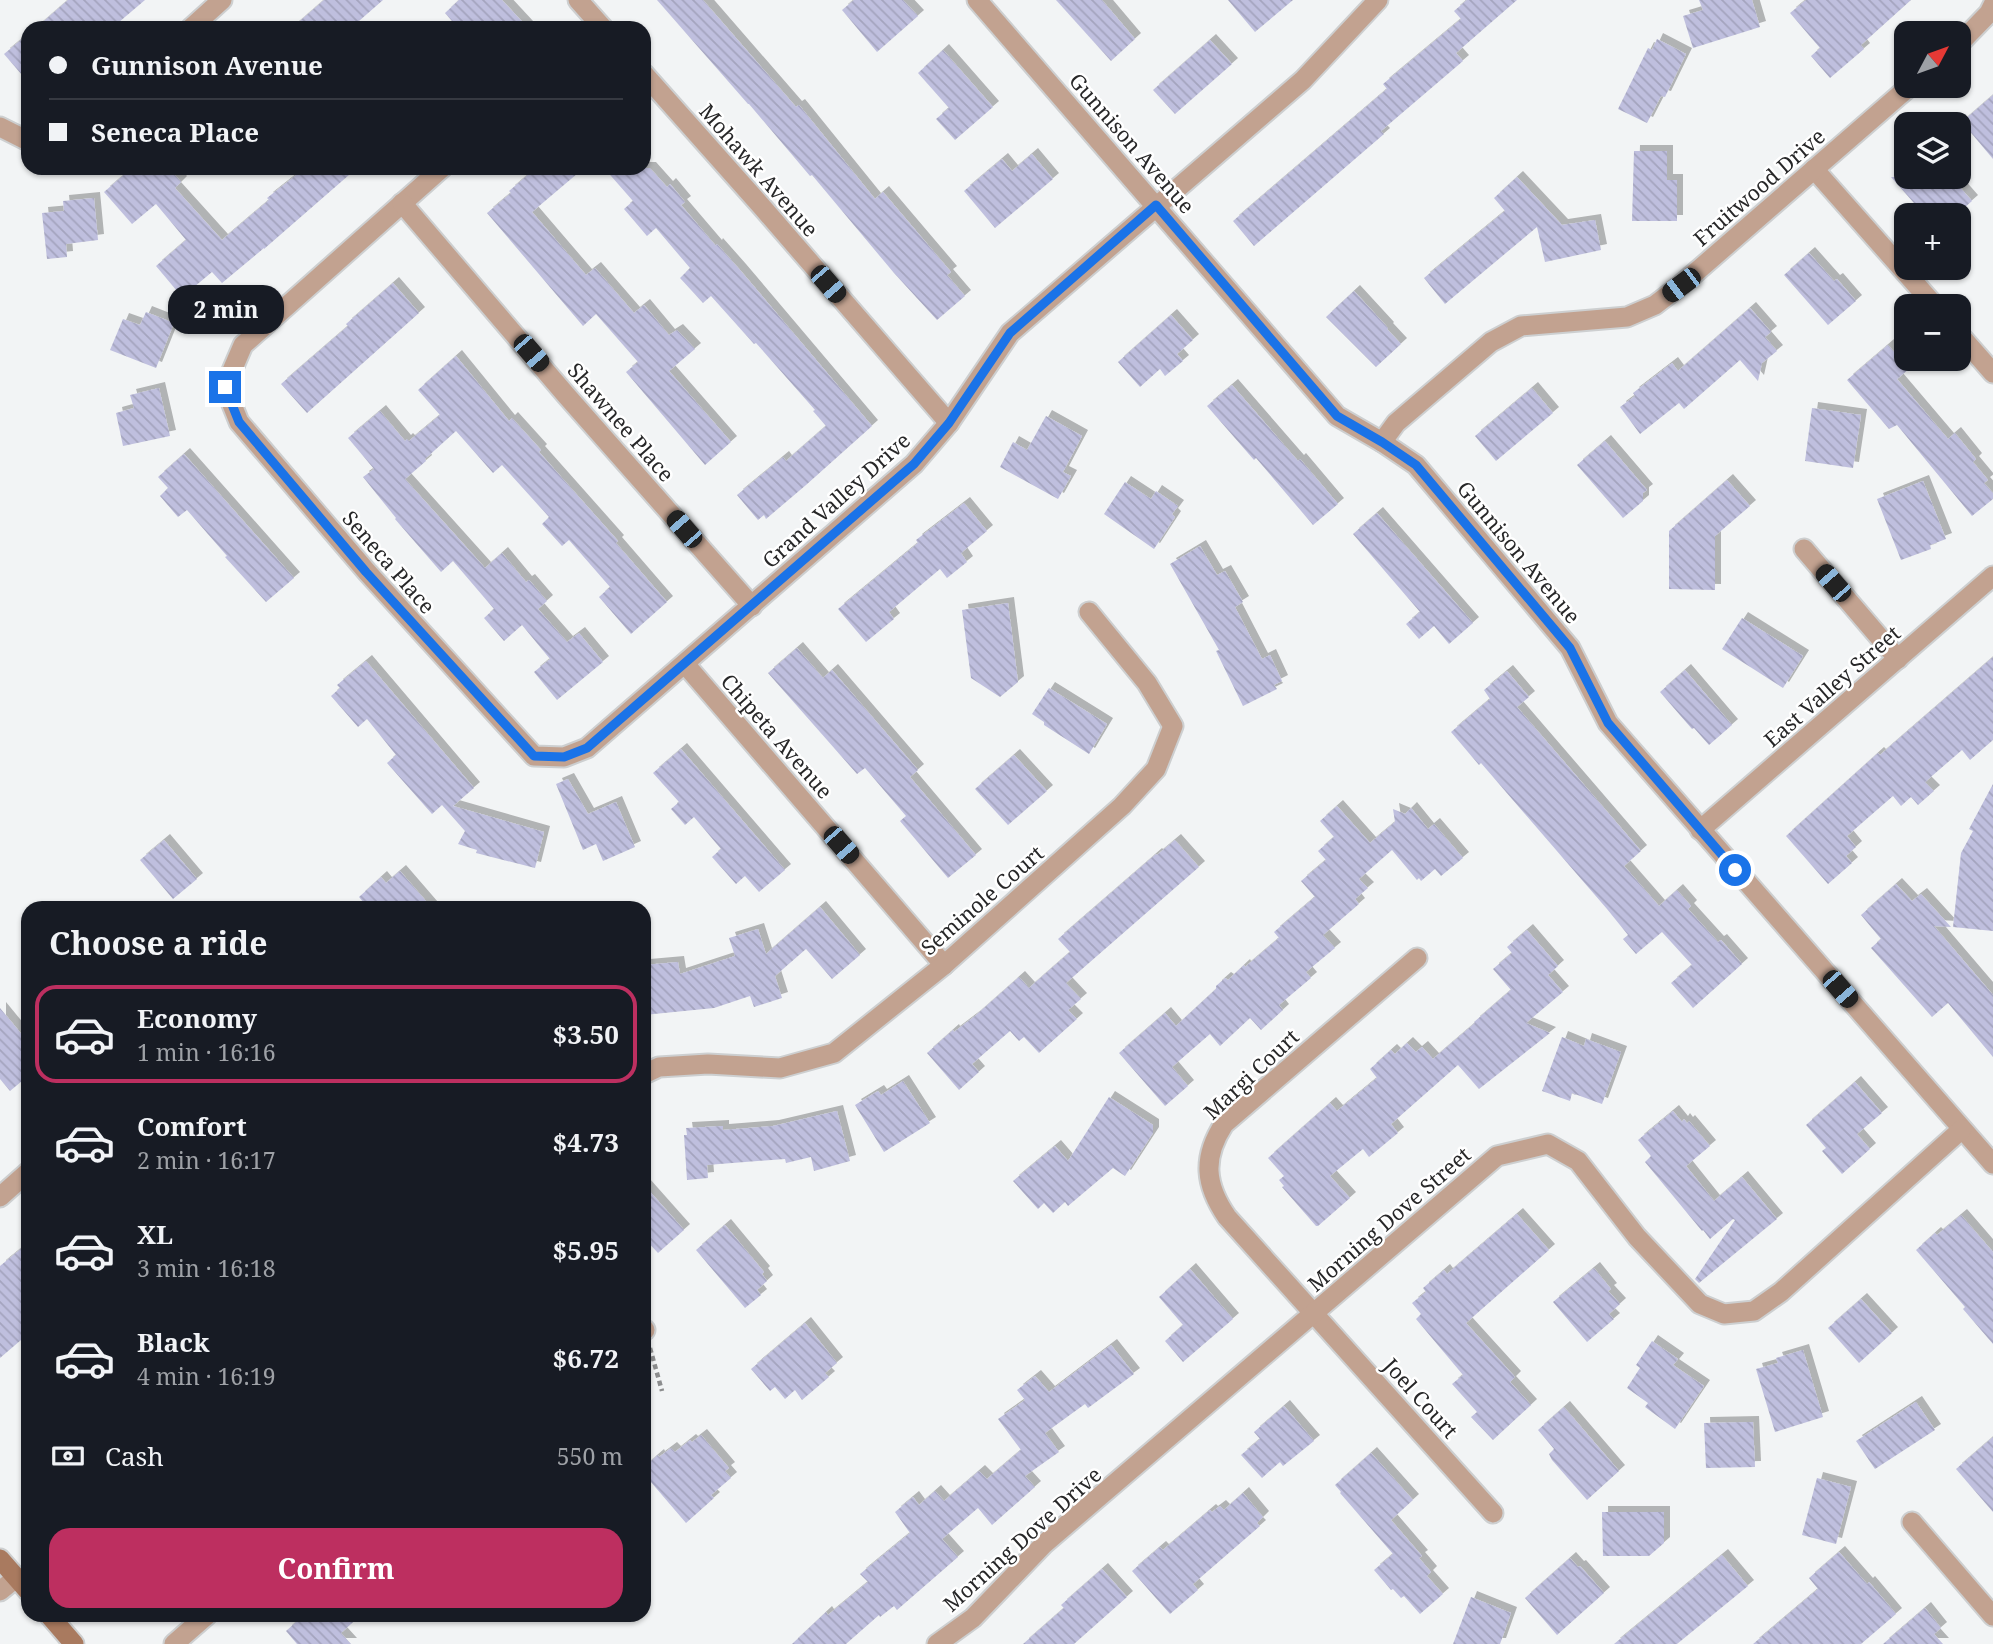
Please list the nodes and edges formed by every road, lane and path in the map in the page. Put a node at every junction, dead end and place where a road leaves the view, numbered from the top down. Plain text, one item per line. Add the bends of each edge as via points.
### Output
1 (222, 0) edge
2 (578, 0) edge
3 (977, 0) edge
4 (1378, 0) edge
5 (1993, 5) edge
6 (199, 21) edge
7 (597, 21) edge
8 (1971, 31) edge
9 (651, 82) edge
10 (1896, 98) edge
11 (0, 127) edge
12 (21, 138) edge
13 (1814, 169) junction
14 (434, 175) edge
15 (402, 203) junction
16 (1156, 205) junction
17 (1923, 294) edge
18 (1971, 348) edge
19 (1993, 373) edge
20 (949, 423) junction
21 (1382, 442) junction
22 (1804, 549) dead end
23 (1993, 576) edge
24 (752, 606) junction
25 (1089, 612) dead end
26 (1898, 659) junction
27 (685, 664) junction
28 (534, 756) joint
29 (1700, 830) junction
30 (1417, 958) dead end
31 (944, 965) junction
32 (651, 1071) edge
33 (1962, 1129) junction
34 (1993, 1164) edge
35 (21, 1178) edge
36 (0, 1196) edge
37 (1314, 1313) junction
38 (651, 1353) edge
39 (662, 1391) dead end
40 (1136, 1467) joint
41 (1493, 1513) dead end
42 (1912, 1522) dead end
43 (0, 1559) edge
44 (21, 1583) edge
45 (21, 1584) edge
46 (0, 1591) edge
47 (1993, 1616) edge
48 (55, 1622) edge
49 (199, 1622) edge
50 (74, 1644) edge
51 (174, 1644) edge
52 (937, 1644) edge

1 - 6 street
2 - 7 street
3 - 16 street, Gunnison Avenue
4 - 16 street, Grand Valley Drive via 1303,80
5 - 8 street
9 - 20 street, Mohawk Avenue
10 - 13 street, Fruitwood Drive
11 - 12 street
13 - 17 street
13 - 21 street, Fruitwood Drive via 1655,305 1626,317 1521,326 1491,342 1396,423
14 - 15 street
15 - 24 street, Shawnee Place
15 - 28 street, Seneca Place via 243,345 225,387 239,422 366,572
16 - 20 street, Grand Valley Drive via 1010,333
16 - 21 street, Gunnison Avenue via 1337,416
18 - 19 street
20 - 24 street, Grand Valley Drive via 914,464
21 - 29 street, Gunnison Avenue via 1416,465 1570,648 1608,723
22 - 26 street
23 - 26 street, East Valley Street
24 - 27 street, Grand Valley Drive
25 - 31 street, Seminole Court via 1147,683 1173,726 1165,748 1156,769 1122,806
26 - 29 street, East Valley Street
27 - 28 street, Grand Valley Drive via 587,748 564,757
27 - 31 street, Chipeta Avenue
29 - 33 street, Gunnison Avenue
30 - 37 street, Margi Court via 1224,1125 1211,1149 1209,1176 1217,1202
31 - 32 street, Seminole Court via 834,1052 780,1068 708,1064
33 - 34 street, Gunnison Avenue
33 - 37 street, Morning Dove Street via 1754,1311 1724,1314 1700,1304 1637,1237 1578,1161 1548,1144 1497,1156
35 - 36 street
37 - 40 street, Morning Dove Street
37 - 41 street, Joel Court
38 - 39 path
40 - 52 street, Morning Dove Drive via 1044,1544 973,1618
42 - 47 street
43 - 44 main road
45 - 46 street
48 - 50 main road
49 - 51 street

